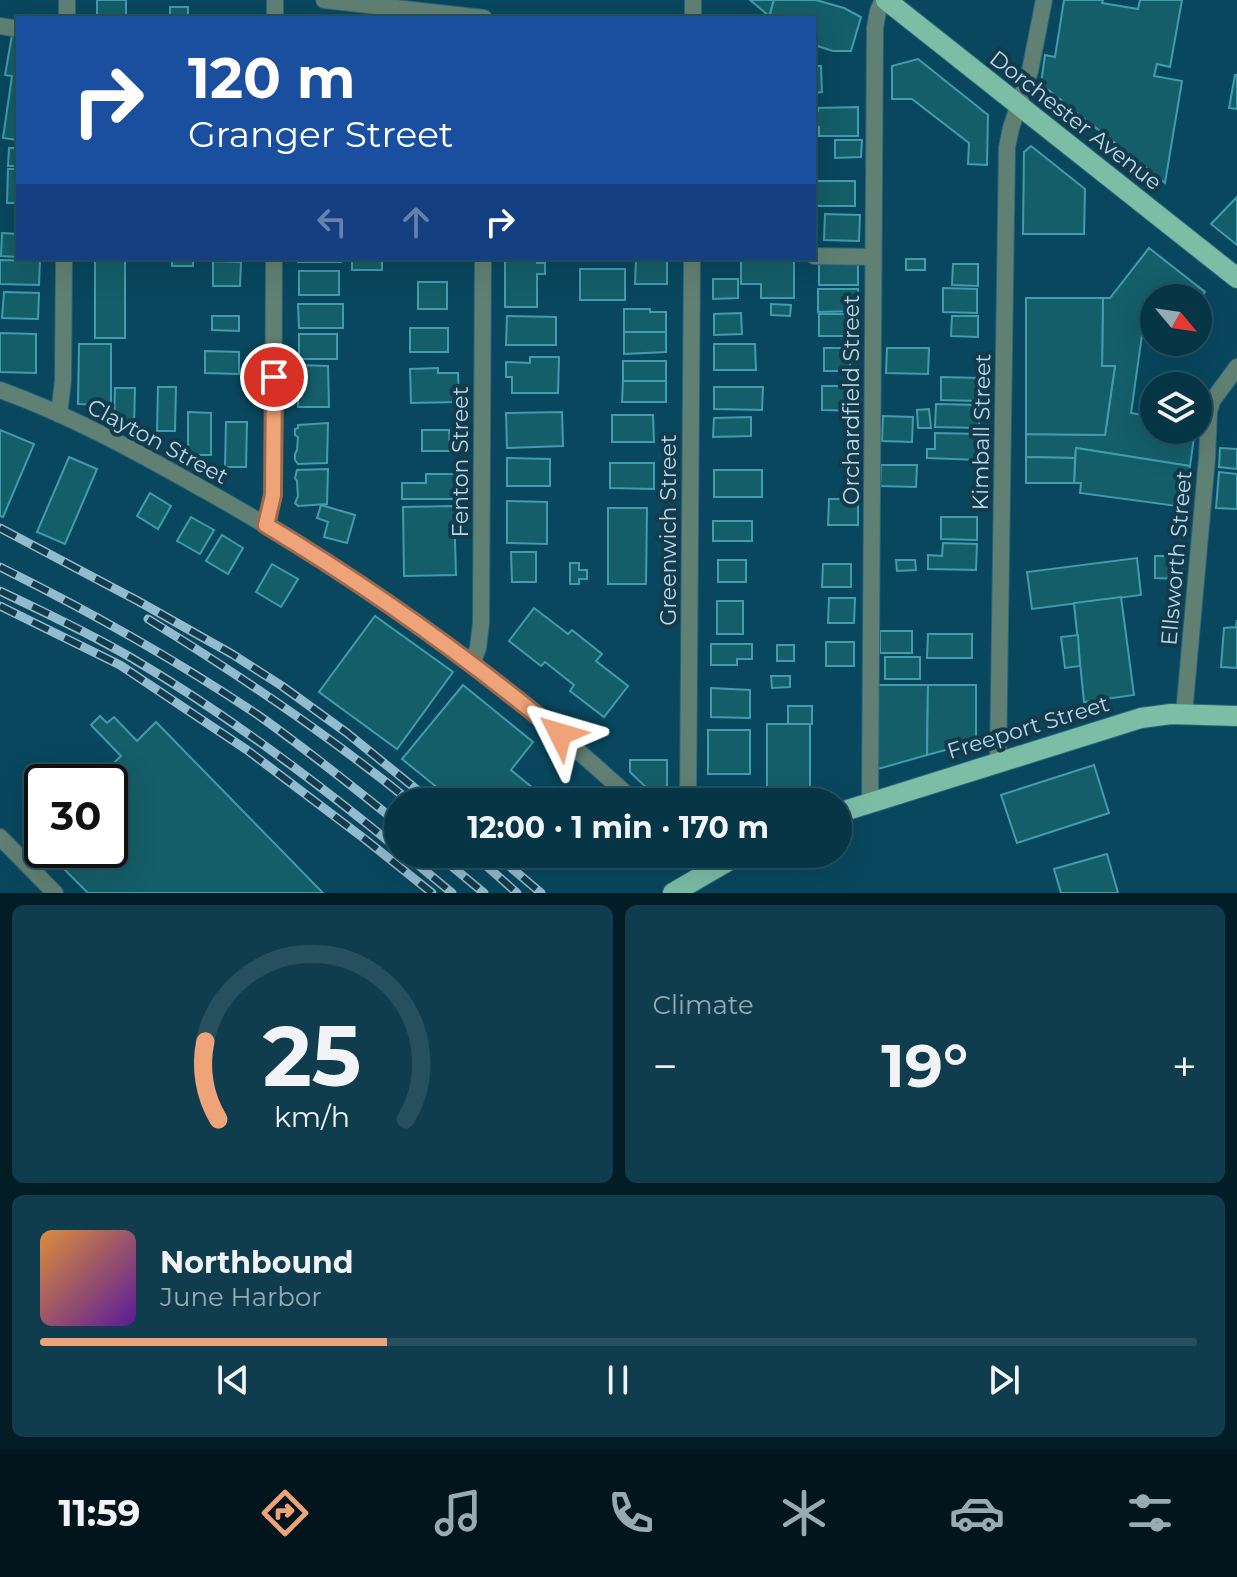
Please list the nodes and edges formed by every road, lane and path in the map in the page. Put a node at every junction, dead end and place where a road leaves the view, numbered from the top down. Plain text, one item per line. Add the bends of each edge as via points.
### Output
1 (324, 0) edge
2 (884, 0) edge
3 (1044, 0) edge
4 (466, 16) edge
5 (1019, 105) junction
6 (816, 256) edge
7 (873, 257) junction
8 (64, 260) edge
9 (274, 260) edge
10 (483, 260) edge
11 (692, 260) edge
12 (1237, 278) edge
13 (1237, 367) edge
14 (0, 390) edge
15 (59, 414) junction
16 (266, 525) junction
17 (472, 664) junction
18 (1184, 714) junction
19 (1237, 716) edge
20 (998, 762) junction
21 (620, 788) edge
22 (688, 788) edge
23 (870, 802) junction
24 (852, 808) edge
25 (0, 837) edge
26 (705, 868) edge
27 (714, 868) edge
28 (708, 871) junction
29 (55, 893) edge
30 (673, 893) edge

1 - 4 street
2 - 5 main road, Dorchester Avenue
2 - 7 street, Orchardfield Street via 875,28
3 - 5 street, Kimball Street
5 - 12 main road, Dorchester Avenue
5 - 20 street, Kimball Street via 1007,147
6 - 7 street
7 - 23 street, Orchardfield Street
8 - 15 street
9 - 16 street via 273,495
10 - 17 street, Fenton Street via 481,623
11 - 22 street, Greenwich Street
13 - 18 street, Ellsworth Street via 1209,412
14 - 15 street, Clayton Street
15 - 16 street, Clayton Street
16 - 17 street, Clayton Street
17 - 21 street, Clayton Street
18 - 19 main road, Freeport Street
18 - 20 main road, Freeport Street via 1127,721
20 - 23 main road, Freeport Street
23 - 24 main road, Freeport Street
25 - 29 street
26 - 28 street
27 - 28 main road
28 - 30 main road

